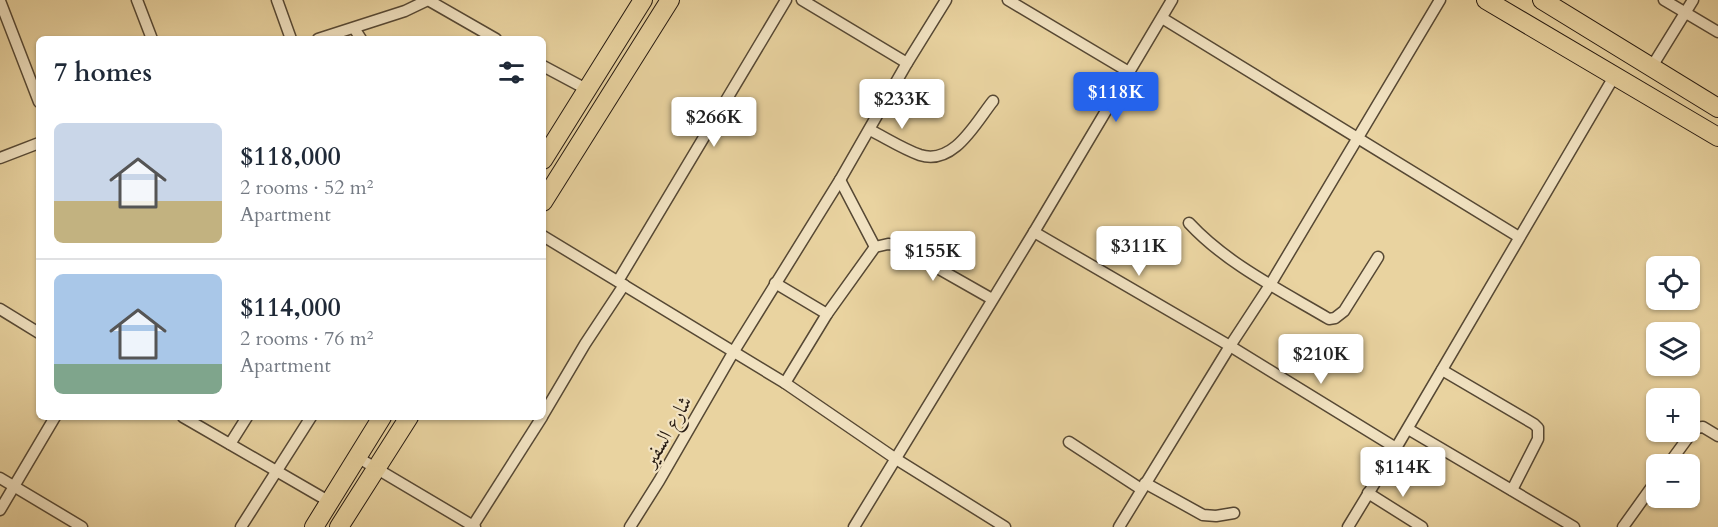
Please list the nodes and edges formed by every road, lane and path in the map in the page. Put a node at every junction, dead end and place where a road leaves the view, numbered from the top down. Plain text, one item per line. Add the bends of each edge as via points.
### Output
1 (137, 0) edge
2 (277, 0) edge
3 (643, 0) edge
4 (670, 0) edge
5 (786, 0) edge
6 (802, 0) edge
7 (946, 0) edge
8 (1008, 0) edge
9 (1172, 0) edge
10 (1440, 0) edge
11 (1486, 0) edge
12 (1542, 0) edge
13 (1664, 0) edge
14 (1693, 0) edge
15 (1, 4) edge
16 (1686, 13) junction
17 (1162, 18) junction
18 (354, 28) junction
19 (1718, 32) edge
20 (151, 36) edge
21 (290, 36) edge
22 (328, 36) edge
23 (359, 36) edge
24 (491, 36) edge
25 (907, 63) junction
26 (546, 68) edge
27 (1652, 68) junction
28 (1129, 72) junction
29 (1615, 75) junction
30 (588, 90) junction
31 (36, 94) edge
32 (993, 101) dead end
33 (1718, 108) edge
34 (870, 130) junction
35 (1718, 137) edge
36 (1357, 138) junction
37 (36, 144) edge
38 (546, 155) edge
39 (0, 158) edge
40 (840, 180) junction
41 (546, 197) edge
42 (1189, 223) dead end
43 (1034, 232) junction
44 (1519, 237) junction
45 (546, 238) edge
46 (875, 247) junction
47 (1378, 256) dead end
48 (621, 283) junction
49 (776, 283) junction
50 (1270, 285) junction
51 (992, 300) junction
52 (0, 309) edge
53 (827, 314) junction
54 (36, 331) edge
55 (1230, 346) junction
56 (734, 351) junction
57 (1442, 370) junction
58 (785, 383) junction
59 (546, 409) edge
60 (53, 420) edge
61 (188, 420) edge
62 (245, 420) edge
63 (309, 420) edge
64 (380, 420) edge
65 (407, 420) edge
66 (539, 420) edge
67 (1408, 429) junction
68 (1718, 436) edge
69 (1069, 442) dead end
70 (230, 444) junction
71 (1396, 448) junction
72 (1676, 454) edge
73 (357, 457) junction
74 (896, 459) junction
75 (377, 468) junction
76 (277, 471) junction
77 (0, 478) edge
78 (14, 486) junction
79 (1143, 486) junction
80 (1512, 490) junction
81 (1368, 493) junction
82 (1646, 495) edge
83 (330, 502) junction
84 (0, 510) edge
85 (1234, 513) dead end
86 (473, 526) edge
87 (82, 527) edge
88 (241, 527) edge
89 (314, 527) edge
90 (339, 527) edge
91 (630, 527) edge
92 (854, 527) edge
93 (1005, 527) edge
94 (1119, 527) edge
95 (1348, 527) edge
96 (1422, 527) edge
97 (1574, 527) edge
98 (1623, 527) edge

1 - 20 street
2 - 21 street
3 - 30 main road
4 - 41 main road
5 - 48 street
6 - 25 street
7 - 25 street, شارع السفير
8 - 28 street
9 - 17 street
10 - 36 street
11 - 29 main road
12 - 27 main road
13 - 16 street
14 - 16 street
15 - 31 street
16 - 19 street
16 - 27 street
17 - 28 street
17 - 36 street
18 - 22 street
18 - 23 street
18 - 24 street via 428,0
25 - 34 street, شارع السفير
26 - 30 street
27 - 33 main road
28 - 43 street
29 - 35 main road
29 - 44 street
30 - 38 main road
32 - 34 street via 957,147 939,155 921,155
34 - 40 street, شارع السفير
36 - 44 street
36 - 50 street
37 - 39 street
40 - 46 street
40 - 49 street, شارع السفير
42 - 50 street via 1219,252
43 - 51 street
43 - 55 street
44 - 57 street
45 - 48 street
46 - 51 street via 897,245
46 - 53 street
47 - 50 street via 1344,311 1335,318 1329,319
48 - 56 street
48 - 59 street
49 - 53 street
49 - 56 street, شارع السفير
50 - 55 street
51 - 74 street
52 - 54 street
53 - 58 street
55 - 71 street
55 - 79 street
56 - 58 street
56 - 91 street, شارع السفير
57 - 67 street
57 - 80 street via 1538,428 1538,439
58 - 74 street
60 - 78 street
61 - 70 street
62 - 70 street
63 - 76 street
64 - 73 main road
65 - 75 main road
66 - 86 street
67 - 71 street
67 - 80 street
68 - 72 street via 1703,427 1695,428
69 - 79 street
70 - 76 street
71 - 81 street
73 - 75 street
73 - 83 main road
74 - 92 street
74 - 93 street
75 - 86 street
75 - 90 main road
76 - 83 street
76 - 88 street
77 - 78 street
78 - 84 street
78 - 87 street
79 - 85 street via 1203,515
79 - 94 street
80 - 97 street
81 - 95 street
81 - 96 street
82 - 98 street
83 - 89 main road

